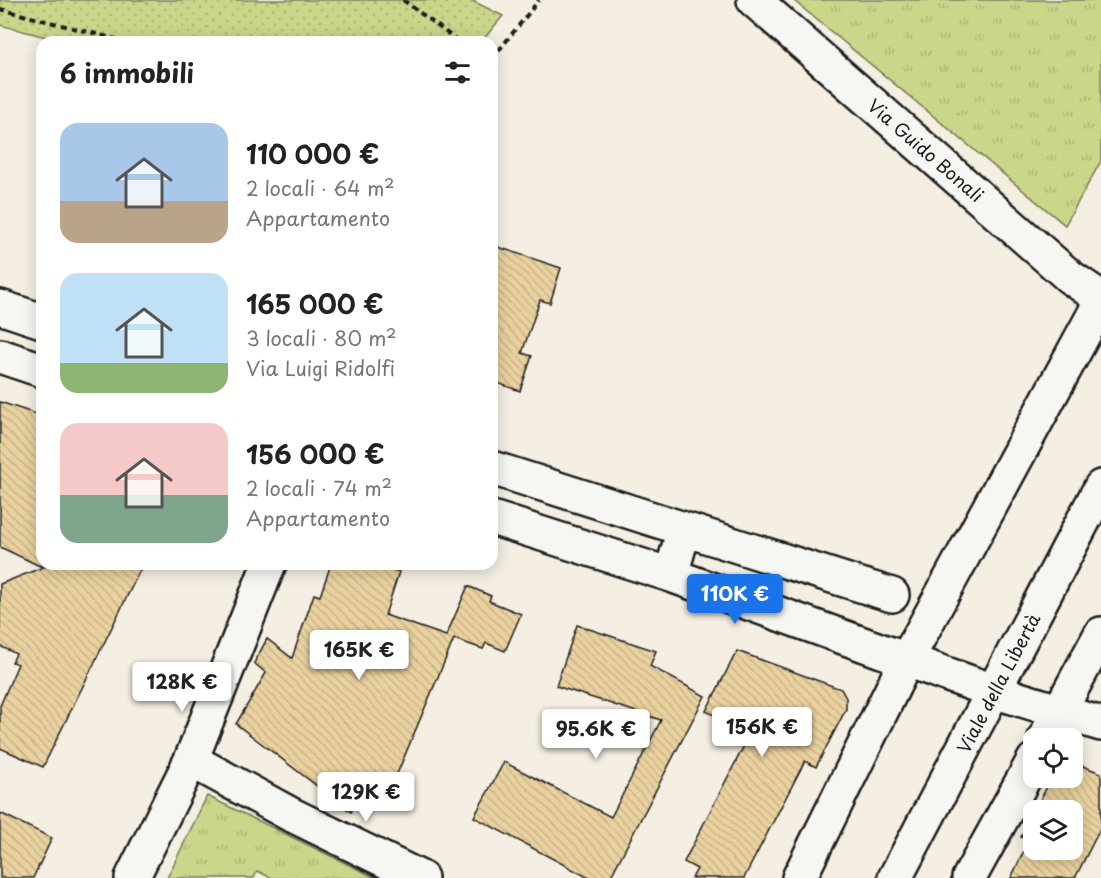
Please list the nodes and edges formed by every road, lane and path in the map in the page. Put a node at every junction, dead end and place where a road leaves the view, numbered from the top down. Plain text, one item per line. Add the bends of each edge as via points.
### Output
1 (403, 0) edge
2 (539, 0) edge
3 (754, 0) edge
4 (0, 9) edge
5 (105, 36) edge
6 (451, 36) edge
7 (498, 51) edge
8 (1101, 297) edge
9 (1101, 302) edge
10 (0, 307) edge
11 (36, 319) edge
12 (0, 356) edge
13 (36, 368) edge
14 (498, 470) edge
15 (1101, 487) edge
16 (498, 520) edge
17 (684, 529) junction
18 (267, 570) edge
19 (671, 575) junction
20 (892, 595) dead end
21 (1101, 634) edge
22 (907, 659) junction
23 (993, 692) junction
24 (1053, 724) edge
25 (1101, 724) edge
26 (191, 760) junction
27 (1023, 780) edge
28 (132, 878) edge
29 (421, 878) edge
30 (799, 878) edge
31 (895, 878) edge
32 (969, 878) edge

1 - 6 path
2 - 7 path
3 - 8 street, Via Guido Bonali via 1071,277
4 - 5 path
9 - 22 street
10 - 11 street
12 - 13 street
14 - 17 street
15 - 23 street, Viale della Libertà
16 - 19 street
17 - 19 street
17 - 20 street
18 - 26 street
19 - 22 street
21 - 24 street
22 - 23 street
22 - 30 street
23 - 24 street
23 - 31 street, Viale della Libertà
24 - 25 street
26 - 28 street
26 - 29 street
27 - 32 street

